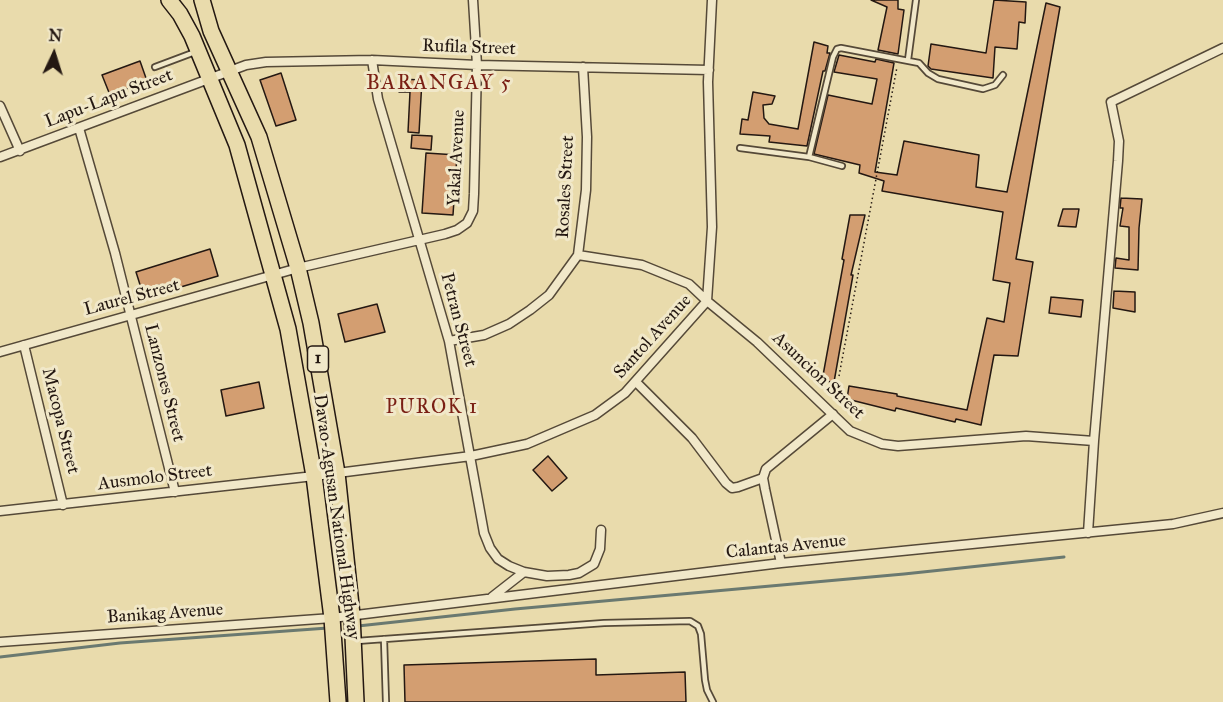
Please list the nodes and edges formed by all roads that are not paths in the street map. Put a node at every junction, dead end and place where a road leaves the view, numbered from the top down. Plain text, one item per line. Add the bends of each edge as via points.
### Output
1 (169, 0) edge
2 (202, 0) edge
3 (473, 0) edge
4 (712, 0) edge
5 (916, 0) edge
6 (1223, 48) edge
7 (198, 52) junction
8 (372, 60) junction
9 (908, 60) junction
10 (477, 65) junction
11 (155, 67) dead end
12 (583, 68) junction
13 (709, 70) junction
14 (230, 72) junction
15 (1003, 75) dead end
16 (209, 79) junction
17 (0, 106) edge
18 (79, 128) junction
19 (740, 148) dead end
20 (20, 151) junction
21 (0, 157) edge
22 (809, 157) junction
23 (842, 166) dead end
24 (419, 239) junction
25 (578, 255) junction
26 (297, 268) junction
27 (273, 275) junction
28 (707, 301) junction
29 (130, 316) junction
30 (449, 341) junction
31 (24, 345) junction
32 (0, 352) edge
33 (636, 382) junction
34 (833, 414) junction
35 (1094, 441) junction
36 (471, 456) junction
37 (337, 473) junction
38 (314, 476) junction
39 (763, 478) junction
40 (175, 492) junction
41 (63, 505) junction
42 (0, 511) edge
43 (1223, 513) edge
44 (601, 530) dead end
45 (1088, 533) junction
46 (345, 551) junction
47 (324, 554) junction
48 (782, 563) junction
49 (524, 572) junction
50 (491, 598) junction
51 (352, 615) junction
52 (332, 618) junction
53 (384, 639) junction
54 (354, 641) junction
55 (0, 642) edge
56 (338, 702) edge
57 (356, 702) edge
58 (386, 702) edge
59 (713, 702) edge

1 - 7 highway, Davao-Agusan National Highway / 1
2 - 14 highway, Davao-Agusan National Highway / 1
3 - 10 street, Yakal Avenue
4 - 13 street, Santol Avenue
5 - 9 lane
6 - 35 street via 1111,102 1119,141 1118,161
7 - 11 lane
7 - 16 highway, Davao-Agusan National Highway / 1
8 - 10 street, Rufila Street
8 - 14 street, Rufila Street via 266,62
8 - 24 street, Petran Street via 378,99
9 - 15 lane via 920,63 938,80 983,88 995,85
9 - 22 lane via 842,48 835,52
10 - 12 street, Rufila Street
10 - 24 street, Yakal Avenue via 473,211 467,223 457,230
12 - 13 street, Rufila Street
12 - 25 street, Rosales Street via 587,137
13 - 28 street, Santol Avenue via 712,227
14 - 16 street, Lapu-Lapu Street
14 - 26 highway, Davao-Agusan National Highway / 1 via 259,137
16 - 18 street, Lapu-Lapu Street
16 - 27 highway, Davao-Agusan National Highway / 1 via 246,172
17 - 20 street
18 - 20 street, Lapu-Lapu Street
18 - 29 street, Lanzones Street
19 - 22 lane
20 - 21 street, Lapu-Lapu Street
22 - 23 lane
24 - 26 street, Yakal Avenue
24 - 30 street, Petran Street
25 - 28 street, Asuncion Street via 642,265 688,284
25 - 30 street, Rosales Street via 549,295 530,310 484,335
26 - 27 street, Yakal Avenue
26 - 37 highway, Davao-Agusan National Highway / 1 via 312,323
27 - 29 street, Laurel Street
27 - 38 highway, Davao-Agusan National Highway / 1 via 288,329
28 - 33 street, Santol Avenue
28 - 34 street, Asuncion Street via 745,331
29 - 31 street, Laurel Street
29 - 40 street, Lanzones Street
30 - 36 street, Petran Street
31 - 32 street, Laurel Street
31 - 41 street, Macopa Street
33 - 36 street, Santol Avenue via 595,415 527,444
33 - 39 street via 692,438 732,488
34 - 35 street, Asuncion Street via 864,438 898,446 1026,436
34 - 39 street via 774,461
35 - 45 street
36 - 37 street, Santol Avenue
36 - 49 street, Petran Street via 490,549 498,559
37 - 38 street, Ausmolo Street
37 - 46 highway, Davao-Agusan National Highway / 1
38 - 40 street, Ausmolo Street
38 - 47 highway, Davao-Agusan National Highway / 1
39 - 48 street
40 - 41 street, Ausmolo Street
41 - 42 street, Ausmolo Street
43 - 45 street, Calantas Avenue via 1173,524
44 - 49 street via 598,559 590,568 557,576
45 - 48 street, Calantas Avenue
46 - 47 highway
46 - 51 highway, Davao-Agusan National Highway / 1
47 - 52 highway, Davao-Agusan National Highway / 1
48 - 50 street, Calantas Avenue
49 - 50 street
50 - 51 street, Calantas Avenue
51 - 52 street, Banikag Avenue
51 - 54 highway, Davao-Agusan National Highway / 1
52 - 55 street, Banikag Avenue
52 - 56 highway, Davao-Agusan National Highway / 1
53 - 54 lane
53 - 58 lane
53 - 59 lane via 604,623 690,621 701,634 705,680
54 - 57 highway, Davao-Agusan National Highway / 1

